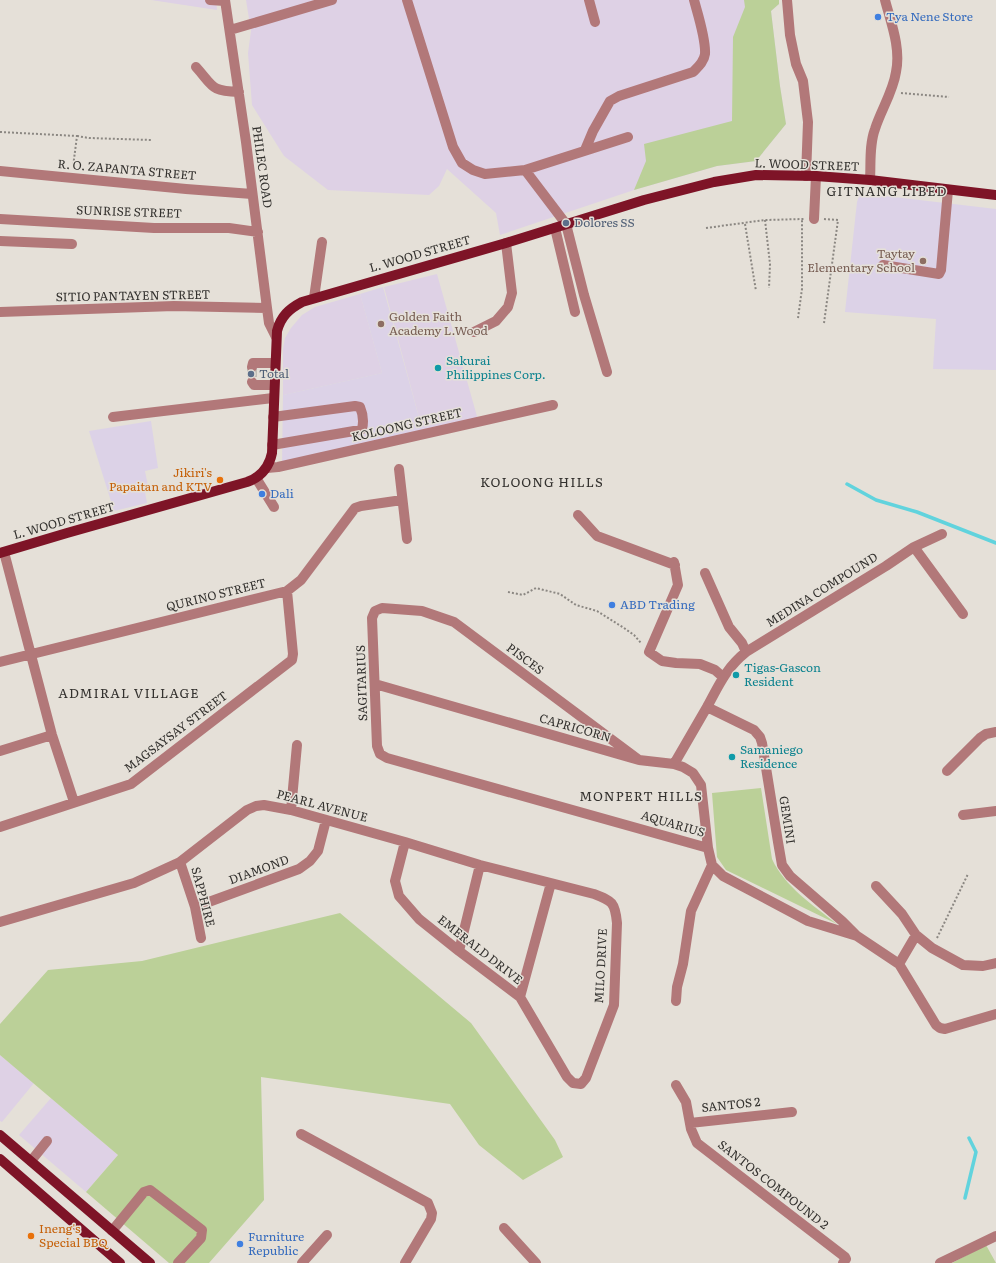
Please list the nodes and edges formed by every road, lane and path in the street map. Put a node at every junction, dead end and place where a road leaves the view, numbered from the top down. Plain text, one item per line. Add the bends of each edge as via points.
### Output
1 (210, 0) edge
2 (332, 0) edge
3 (407, 0) edge
4 (589, 0) edge
5 (694, 0) edge
6 (788, 0) edge
7 (886, 0) edge
8 (225, 1) edge
9 (595, 22) dead end
10 (230, 30) junction
11 (196, 67) dead end
12 (239, 92) junction
13 (890, 92) junction
14 (949, 97) dead end
15 (0, 132) edge
16 (77, 136) junction
17 (628, 137) dead end
18 (152, 140) dead end
19 (586, 150) junction
20 (525, 170) junction
21 (0, 171) edge
22 (809, 174) junction
23 (72, 178) junction
24 (870, 180) junction
25 (948, 190) junction
26 (252, 194) junction
27 (996, 195) edge
28 (0, 219) edge
29 (802, 219) junction
30 (814, 219) junction
31 (765, 220) junction
32 (566, 224) junction
33 (745, 224) junction
34 (555, 228) junction
35 (706, 228) dead end
36 (258, 232) junction
37 (0, 241) edge
38 (322, 242) dead end
39 (506, 243) junction
40 (72, 244) dead end
41 (883, 265) dead end
42 (769, 288) dead end
43 (756, 291) dead end
44 (314, 298) junction
45 (267, 308) junction
46 (0, 312) edge
47 (575, 312) dead end
48 (798, 318) dead end
49 (824, 323) dead end
50 (474, 332) dead end
51 (276, 337) junction
52 (275, 363) junction
53 (252, 367) dead end
54 (607, 372) dead end
55 (252, 382) dead end
56 (274, 385) junction
57 (273, 398) junction
58 (553, 405) dead end
59 (113, 417) dead end
60 (273, 417) junction
61 (272, 445) junction
62 (267, 468) junction
63 (399, 469) dead end
64 (256, 478) junction
65 (402, 500) junction
66 (274, 507) dead end
67 (578, 516) dead end
68 (942, 534) dead end
69 (407, 539) dead end
70 (914, 547) junction
71 (2, 552) edge
72 (705, 573) dead end
73 (287, 591) junction
74 (508, 592) dead end
75 (382, 608) joint
76 (963, 614) dead end
77 (649, 652) junction
78 (746, 652) junction
79 (31, 654) junction
80 (0, 662) edge
81 (723, 677) junction
82 (375, 684) junction
83 (707, 707) junction
84 (996, 732) edge
85 (52, 735) junction
86 (297, 744) dead end
87 (0, 751) edge
88 (386, 758) joint
89 (639, 760) junction
90 (674, 764) junction
91 (947, 771) dead end
92 (74, 802) junction
93 (291, 810) junction
94 (996, 811) edge
95 (963, 815) dead end
96 (326, 820) junction
97 (0, 827) edge
98 (405, 842) junction
99 (708, 848) junction
100 (180, 862) junction
101 (480, 865) junction
102 (712, 865) junction
103 (968, 874) dead end
104 (551, 883) junction
105 (876, 886) dead end
106 (609, 900) joint
107 (195, 907) junction
108 (0, 922) edge
109 (916, 935) junction
110 (857, 936) junction
111 (201, 938) dead end
112 (932, 948) junction
113 (459, 951) junction
114 (996, 963) edge
115 (899, 964) junction
116 (520, 997) junction
117 (676, 1001) dead end
118 (996, 1014) edge
119 (586, 1078) joint
120 (676, 1086) dead end
121 (792, 1112) dead end
122 (690, 1123) junction
123 (301, 1134) dead end
124 (0, 1135) edge
125 (47, 1141) dead end
126 (0, 1159) edge
127 (31, 1161) junction
128 (504, 1228) dead end
129 (112, 1231) junction
130 (327, 1235) dead end
131 (996, 1236) edge
132 (120, 1263) edge
133 (150, 1263) edge
134 (178, 1263) edge
135 (302, 1263) edge
136 (406, 1263) edge
137 (536, 1263) edge
138 (843, 1263) edge
139 (940, 1263) edge

1 - 8 street
2 - 10 street
3 - 20 street via 453,147 462,162 473,170 485,174
4 - 9 street
5 - 19 street via 701,24 705,55 701,64 693,72 610,101 593,131
6 - 22 street via 796,64 803,80 808,122
7 - 13 street via 897,51 896,72
8 - 10 street, PHILEC ROAD
10 - 12 street, PHILEC ROAD
11 - 12 street via 211,86 220,91
12 - 26 street, PHILEC ROAD
13 - 14 path
13 - 24 street via 872,142
15 - 16 path
16 - 18 path
16 - 23 path
17 - 19 street
19 - 20 street
20 - 32 street
21 - 23 street, R. O. ZAPANTA STREET
22 - 24 main road, L. WOOD STREET
22 - 30 street
22 - 32 main road, L. WOOD STREET via 756,176 714,182
23 - 26 street, R. O. ZAPANTA STREET
24 - 25 main road, L. WOOD STREET
25 - 27 main road, L. WOOD STREET
25 - 41 street via 939,274
26 - 36 street, PHILEC ROAD
28 - 36 street, SUNRISE STREET via 154,228 228,228
29 - 30 path
29 - 31 path
29 - 48 path via 803,267
30 - 49 path via 838,220
31 - 33 path
31 - 42 path via 770,264
32 - 34 main road, L. WOOD STREET
32 - 54 street
33 - 35 path
33 - 43 path
34 - 39 main road, L. WOOD STREET
34 - 47 street
36 - 45 street, PHILEC ROAD
37 - 40 street
38 - 44 street
39 - 44 main road, L. WOOD STREET
39 - 50 street via 512,293 508,307 496,321
44 - 51 main road, L. WOOD STREET via 286,312
45 - 46 street, SITIO PANTAYEN STREET via 174,306
45 - 51 street, PHILEC ROAD
51 - 52 main road, L. WOOD STREET
52 - 53 street via 253,363
52 - 56 main road, L. WOOD STREET
55 - 56 street via 254,385
56 - 57 main road, L. WOOD STREET
57 - 59 street
57 - 60 main road, L. WOOD STREET
58 - 62 street, KOLOONG STREET via 396,442
60 - 61 main road, L. WOOD STREET
60 - 61 street via 355,406 360,407 364,423 362,429 354,431
61 - 62 main road, L. WOOD STREET
62 - 64 main road, L. WOOD STREET
63 - 65 street
64 - 66 street
64 - 71 main road, L. WOOD STREET
65 - 69 street
65 - 73 street, QURINO STREET via 355,508 301,580
67 - 77 street via 597,536 675,564 678,585
68 - 70 street, MEDINA COMPOUND
70 - 76 street
70 - 78 street, MEDINA COMPOUND
71 - 79 street
72 - 78 street via 729,627
73 - 79 street, QURINO STREET
73 - 92 street, MAGSAYSAY STREET via 292,660 131,784
74 - 77 path via 523,595 536,588 560,594 576,605 597,611 614,620 634,635
75 - 82 street, SAGITARIUS via 375,611 372,618
75 - 89 street, PISCES via 422,611 454,622
77 - 81 street via 662,661 700,664 715,670
78 - 81 street, MEDINA COMPOUND
79 - 80 street, QURINO STREET
79 - 85 street
81 - 83 street
82 - 88 street, SAGITARIUS via 377,746 380,754
82 - 89 street, CAPRICORN
83 - 90 street
83 - 110 street, GEMINI via 754,730 760,737 782,865 790,876
84 - 91 street via 980,738
85 - 87 street
85 - 92 street
86 - 93 street
88 - 99 street, AQUARIUS
89 - 90 street, CAPRICORN
90 - 99 street, CAPRICORN via 693,773 701,785
92 - 97 street, MAGSAYSAY STREET
93 - 96 street, PEARL AVENUE
93 - 100 street, PEARL AVENUE via 264,805 247,810
94 - 95 street
96 - 98 street, PEARL AVENUE
96 - 107 street, DIAMOND via 318,851 299,869
98 - 101 street, PEARL AVENUE
98 - 113 street, EMERALD DRIVE via 395,881 399,896 419,918
99 - 102 street, AQUARIUS
100 - 107 street, SAPPHIRE
100 - 108 street, PEARL AVENUE via 134,883
101 - 104 street, PEARL AVENUE
101 - 113 street
102 - 110 street via 723,876 808,921
102 - 117 street via 691,911
103 - 112 path
104 - 106 street, PEARL AVENUE
104 - 116 street
105 - 109 street via 902,914
106 - 119 street, MILO DRIVE via 616,910 617,923 614,1005
107 - 111 street, SAPPHIRE
109 - 112 street
109 - 115 street
110 - 115 street
112 - 114 street via 963,965 983,966
113 - 116 street, EMERALD DRIVE
115 - 118 street via 940,1028 945,1029
116 - 119 street, EMERALD DRIVE via 567,1077 580,1084
120 - 122 street, SANTOS 2 via 686,1102
121 - 122 street, SANTOS 2
122 - 138 street, SANTOS COMPOUND 2 via 697,1143 845,1257
123 - 136 street via 428,1204 432,1213 431,1219
124 - 127 main road
125 - 127 street
126 - 132 main road
127 - 129 main road
128 - 137 street
129 - 133 main road
129 - 134 street via 144,1192 150,1190 202,1230 201,1238
130 - 135 street
131 - 139 street

